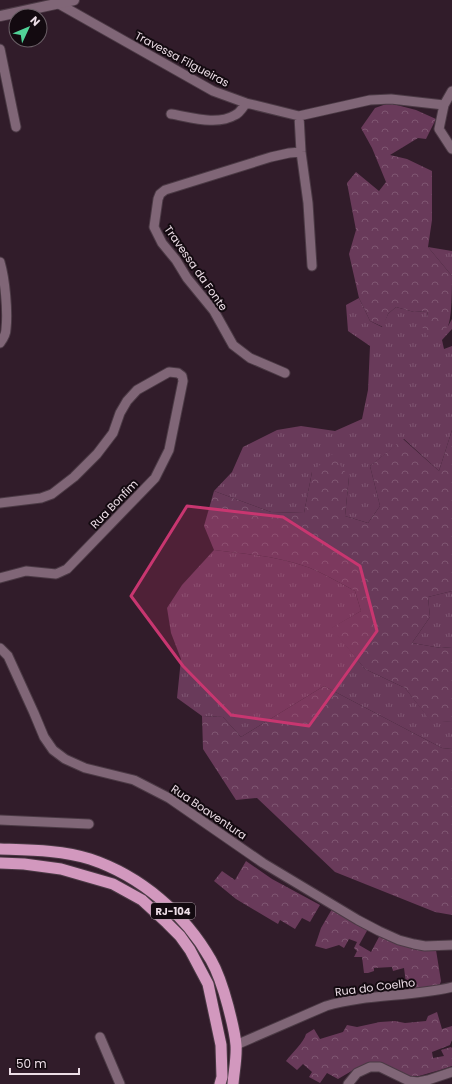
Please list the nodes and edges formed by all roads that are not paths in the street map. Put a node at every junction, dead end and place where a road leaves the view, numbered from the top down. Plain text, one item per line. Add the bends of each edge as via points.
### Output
1 (74, 0) edge
2 (59, 4) junction
3 (0, 16) edge
4 (0, 49) edge
5 (452, 90) edge
6 (246, 103) junction
7 (444, 105) junction
8 (171, 114) dead end
9 (299, 116) junction
10 (16, 127) dead end
11 (452, 149) edge
12 (301, 152) junction
13 (0, 262) edge
14 (312, 266) dead end
15 (0, 343) edge
16 (285, 373) dead end
17 (0, 503) edge
18 (0, 578) edge
19 (0, 648) edge
20 (0, 820) edge
21 (89, 824) dead end
22 (0, 849) edge
23 (0, 863) edge
24 (452, 945) edge
25 (452, 987) edge
26 (100, 1037) dead end
27 (236, 1045) junction
28 (452, 1072) edge
29 (120, 1084) edge
30 (220, 1084) edge
31 (233, 1084) edge
32 (348, 1084) edge

1 - 2 street
2 - 3 street
2 - 6 street, Travessa Filgueiras via 213,92
4 - 10 street
5 - 7 street
6 - 8 street via 235,115 220,120
6 - 9 street, Travessa Filgueiras
7 - 9 street, Travessa Filgueiras via 391,99 370,100
7 - 11 street via 439,129
9 - 12 street
12 - 14 street via 308,203
12 - 16 street, Travessa da Fonte via 271,157 165,190 158,200 154,227 162,242 214,311 233,345 250,358
13 - 15 street via 6,316 5,336
17 - 18 street, Rua Bonfim via 41,498 52,494 97,454 113,433 127,401 137,390 169,372 182,376 169,450 156,478 67,569 56,574 26,571
19 - 24 street, Rua Boaventura via 8,656 44,737 53,750 65,759 85,768 134,780 169,798 263,863 379,931 419,945
20 - 21 street
22 - 27 highway, RJ-104 via 60,852 90,859 136,880 169,906 194,935 211,961 223,988
23 - 30 highway, RJ-104 via 61,869 112,884 142,900 180,936 208,984 221,1045
25 - 27 street, Rua do Coelho via 432,992 340,1002
26 - 29 street
27 - 31 highway, RJ-104
28 - 32 street via 418,1082 409,1081 380,1068 370,1067 357,1073

